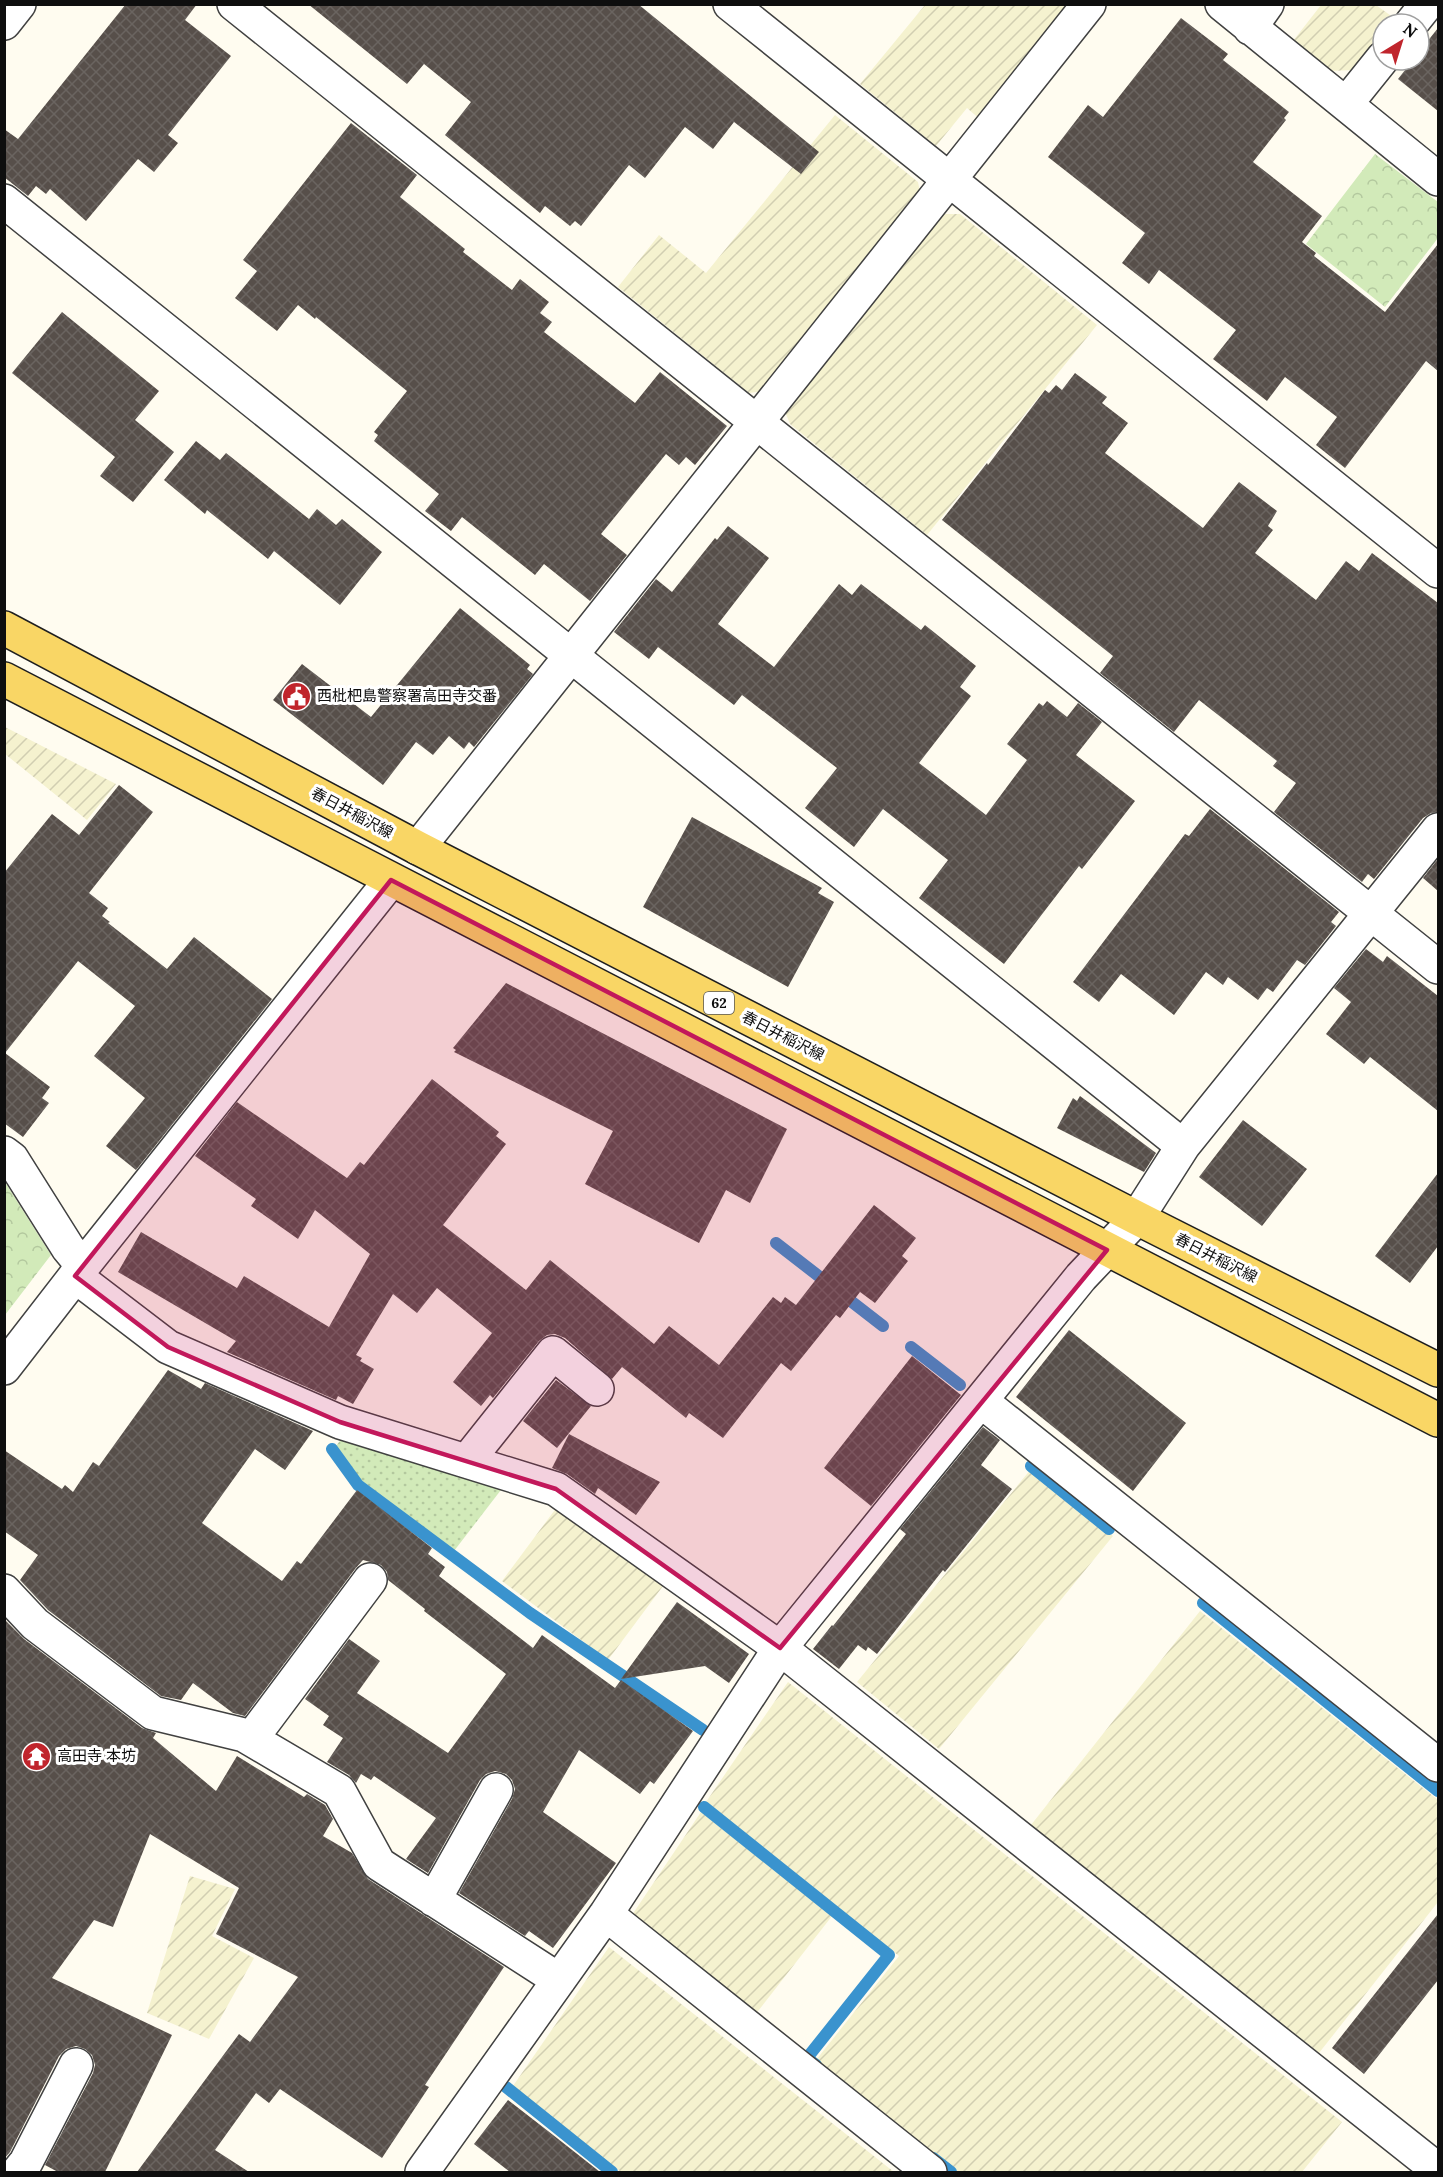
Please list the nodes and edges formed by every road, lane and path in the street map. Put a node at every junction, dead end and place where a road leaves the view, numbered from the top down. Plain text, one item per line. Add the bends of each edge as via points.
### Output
1 (19, 4) edge
2 (234, 4) edge
3 (730, 4) edge
4 (1089, 4) edge
5 (1221, 4) edge
6 (1259, 16) edge
7 (4, 23) edge
8 (1372, 72) edge
9 (1346, 104) junction
10 (1438, 179) edge
11 (949, 180) junction
12 (4, 201) edge
13 (757, 423) junction
14 (1438, 571) edge
15 (4, 628) edge
16 (572, 656) junction
17 (4, 680) edge
18 (1438, 830) edge
19 (418, 848) junction
20 (391, 880) junction
21 (1371, 913) junction
22 (1438, 967) edge
23 (1183, 1146) junction
24 (4, 1153) edge
25 (1137, 1218) junction
26 (1107, 1250) junction
27 (79, 1271) junction
28 (4, 1368) edge
29 (1438, 1370) edge
30 (597, 1389) dead end
31 (981, 1401) junction
32 (1438, 1420) edge
33 (466, 1461) junction
34 (370, 1580) dead end
35 (4, 1591) edge
36 (780, 1648) junction
37 (252, 1739) junction
38 (1438, 1765) edge
39 (496, 1790) dead end
40 (434, 1899) junction
41 (606, 1914) junction
42 (559, 1980) junction
43 (76, 2065) dead end
44 (1438, 2170) edge
45 (18, 2172) edge
46 (422, 2172) edge
47 (930, 2172) edge

1 - 7 street
2 - 13 street
3 - 11 street
4 - 11 street
5 - 6 street
6 - 9 street
8 - 9 street
9 - 10 street
11 - 13 street
11 - 14 street
12 - 16 street
13 - 16 street
13 - 21 street
15 - 19 main road, 春日井稲沢線 / 62
16 - 19 street
16 - 23 street
17 - 20 main road
18 - 21 street
19 - 25 main road, 春日井稲沢線 / 62
20 - 26 main road
20 - 27 street
21 - 22 street
21 - 23 street
23 - 25 street
24 - 27 street via 12,1159
25 - 26 street
25 - 29 main road, 春日井稲沢線 / 62
26 - 31 street via 1080,1277
26 - 32 main road
27 - 28 street
27 - 33 street via 168,1347 340,1422
30 - 33 street via 553,1353
31 - 36 street
31 - 38 street
33 - 36 street via 556,1488
34 - 37 street
35 - 37 street via 35,1624 153,1713
36 - 41 street
36 - 44 street
37 - 40 street via 339,1791 380,1864
39 - 40 street
40 - 42 street
41 - 42 street
41 - 47 street
42 - 46 street
43 - 45 street

